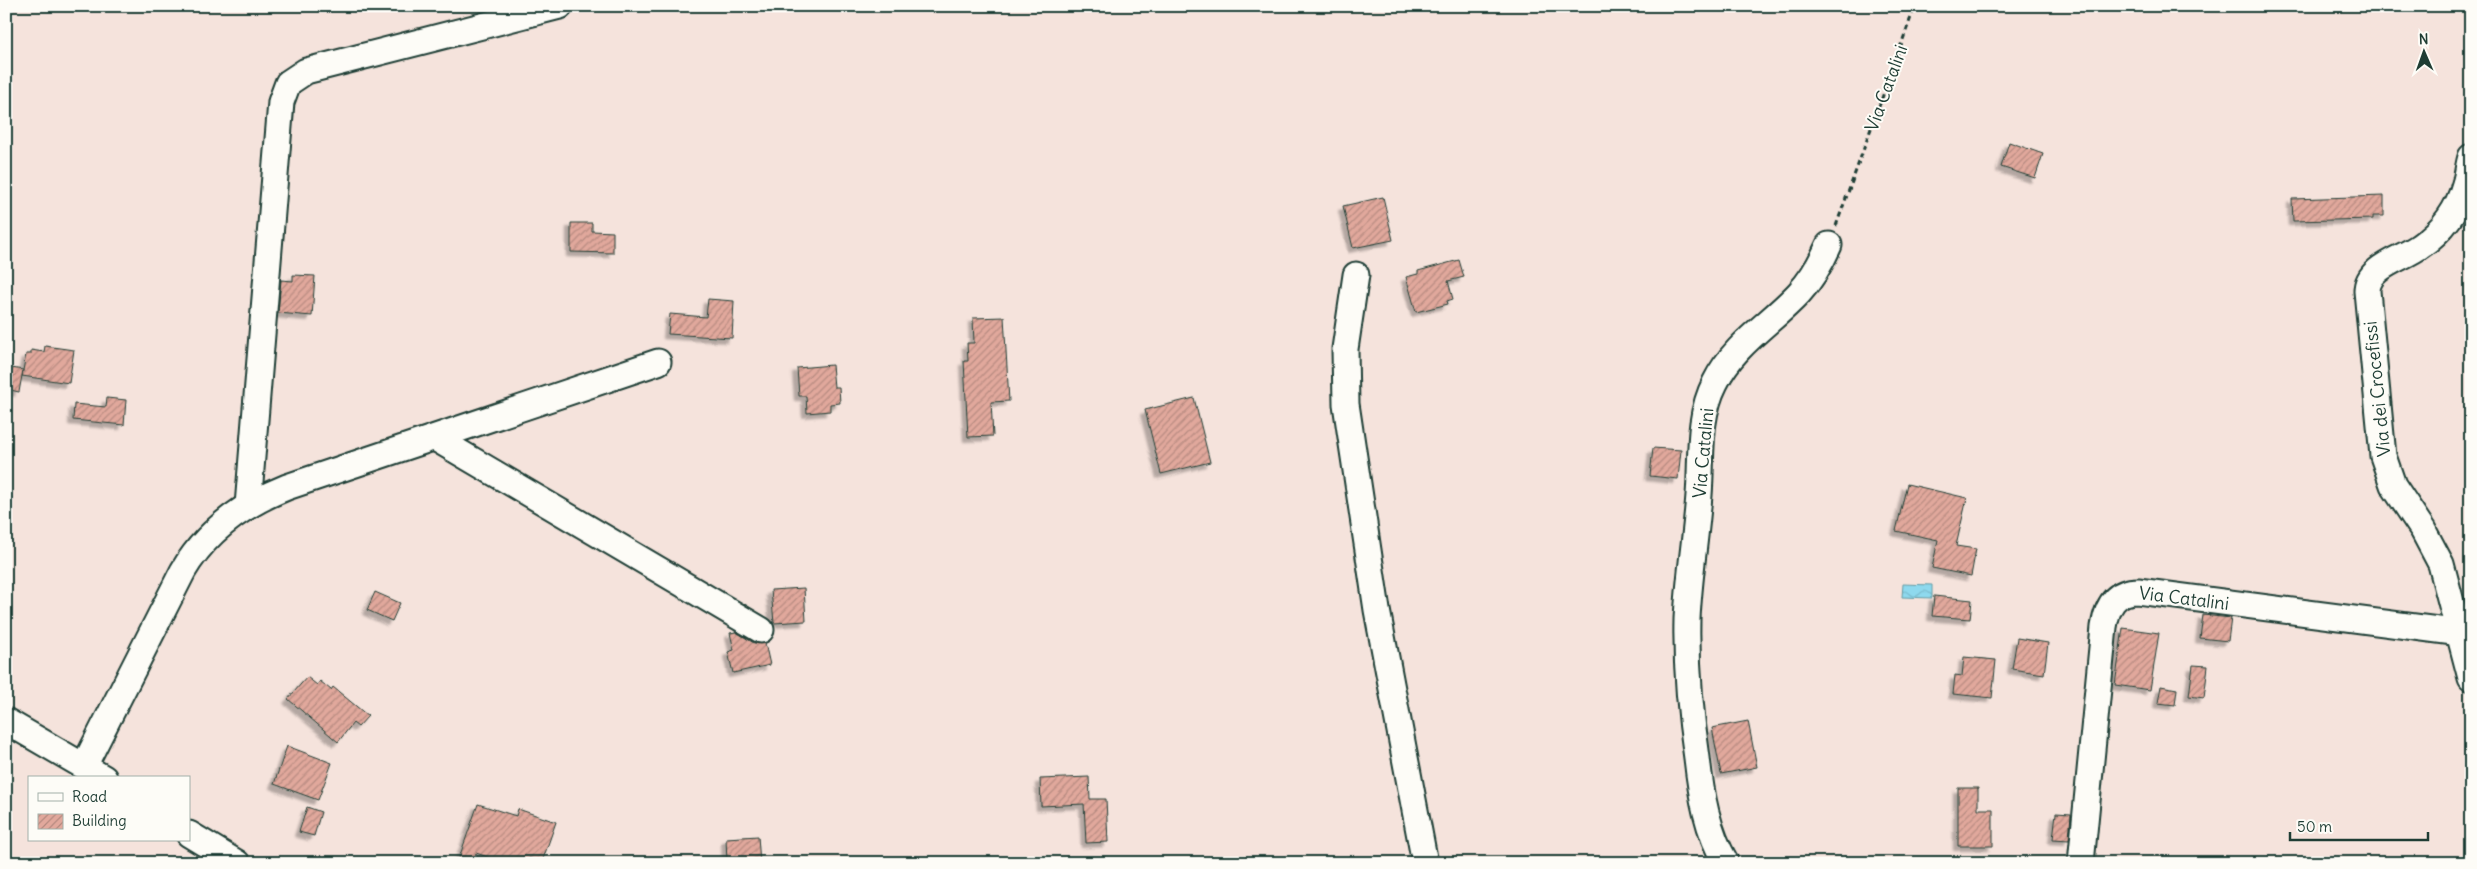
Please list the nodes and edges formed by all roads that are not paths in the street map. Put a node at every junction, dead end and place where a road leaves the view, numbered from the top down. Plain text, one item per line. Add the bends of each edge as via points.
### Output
1 (560, 6) edge
2 (2471, 157) edge
3 (1830, 246) road end
4 (1356, 276) dead end
5 (658, 362) dead end
6 (435, 438) junction
7 (248, 506) junction
8 (761, 630) dead end
9 (2461, 633) junction
10 (2471, 678) edge
11 (6, 721) edge
12 (94, 772) edge
13 (190, 835) edge
14 (237, 863) edge
15 (1425, 863) edge
16 (1726, 863) edge
17 (2081, 863) edge

1 - 7 street via 306,70 288,83 281,102
2 - 9 street, Via dei Crocefissi via 2462,193 2447,221 2415,250 2372,273 2366,291 2383,456 2393,485 2441,564
3 - 16 street, Via Catalini via 1816,272 1799,293 1734,354 1715,383 1705,409 1689,591 1688,667 1701,790 1712,832
4 - 15 street via 1345,349 1346,404 1377,610
5 - 6 street
6 - 7 street via 287,487
6 - 8 street
7 - 12 street via 210,534 189,561
9 - 10 street, Via dei Crocefissi
9 - 17 street, Via Catalini via 2138,591 2122,594 2112,601 2104,627
11 - 12 street
13 - 14 street

